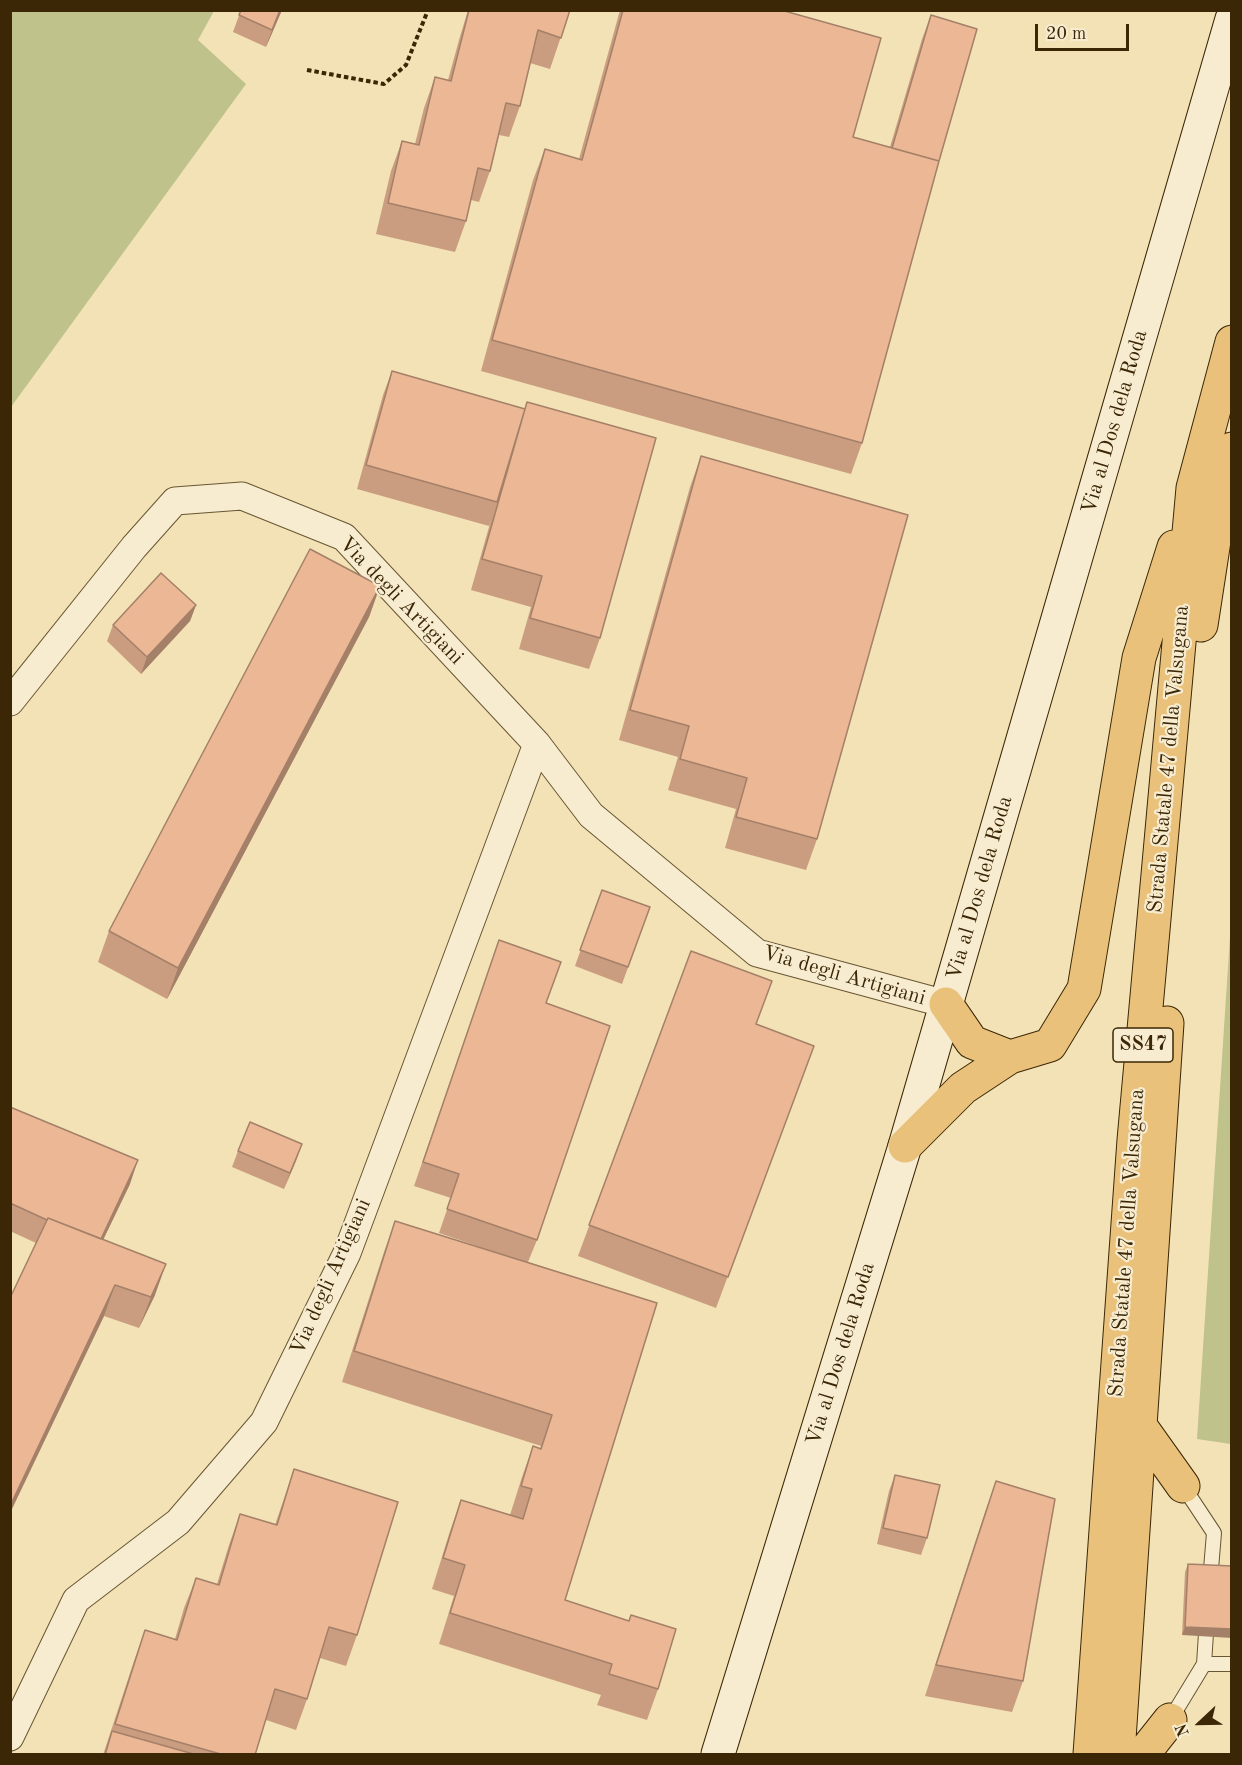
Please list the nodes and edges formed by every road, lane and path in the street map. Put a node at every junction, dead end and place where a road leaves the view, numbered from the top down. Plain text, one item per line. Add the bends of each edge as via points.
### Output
1 (428, 10) edge
2 (1232, 20) edge
3 (307, 70) dead end
4 (1232, 342) edge
5 (1232, 449) edge
6 (1193, 488) junction
7 (10, 702) edge
8 (537, 744) junction
9 (946, 1004) junction
10 (1010, 1057) junction
11 (905, 1146) junction
12 (1141, 1426) junction
13 (1183, 1486) joint
14 (1204, 1664) junction
15 (1232, 1664) edge
16 (1170, 1720) joint
17 (10, 1737) edge
18 (718, 1755) edge
19 (1090, 1755) edge
20 (1118, 1755) edge
21 (1143, 1755) edge

1 - 3 path via 406,66 384,84
2 - 9 main road, Via al Dos dela Roda
4 - 6 highway, Strada Statale 47 della Valsugana / SS47
5 - 12 highway, Strada Statale 47 della Valsugana / SS47 via 1196,652
6 - 10 highway via 1139,658 1084,990 1050,1045
6 - 19 highway, Strada Statale 47 della Valsugana / SS47 via 1134,1140
7 - 8 street, Via degli Artigiani via 175,501 242,496 344,537
8 - 9 street, Via degli Artigiani via 591,815 757,954
8 - 17 street, Via degli Artigiani via 346,1253 264,1422 178,1522 76,1600
9 - 10 highway via 972,1042
9 - 11 main road, Via al Dos dela Roda
10 - 11 highway via 963,1088
11 - 18 main road, Via al Dos dela Roda
12 - 13 highway
12 - 20 highway, Strada Statale 47 della Valsugana / SS47
13 - 14 lane via 1214,1533
14 - 15 lane
14 - 16 lane
16 - 21 highway

